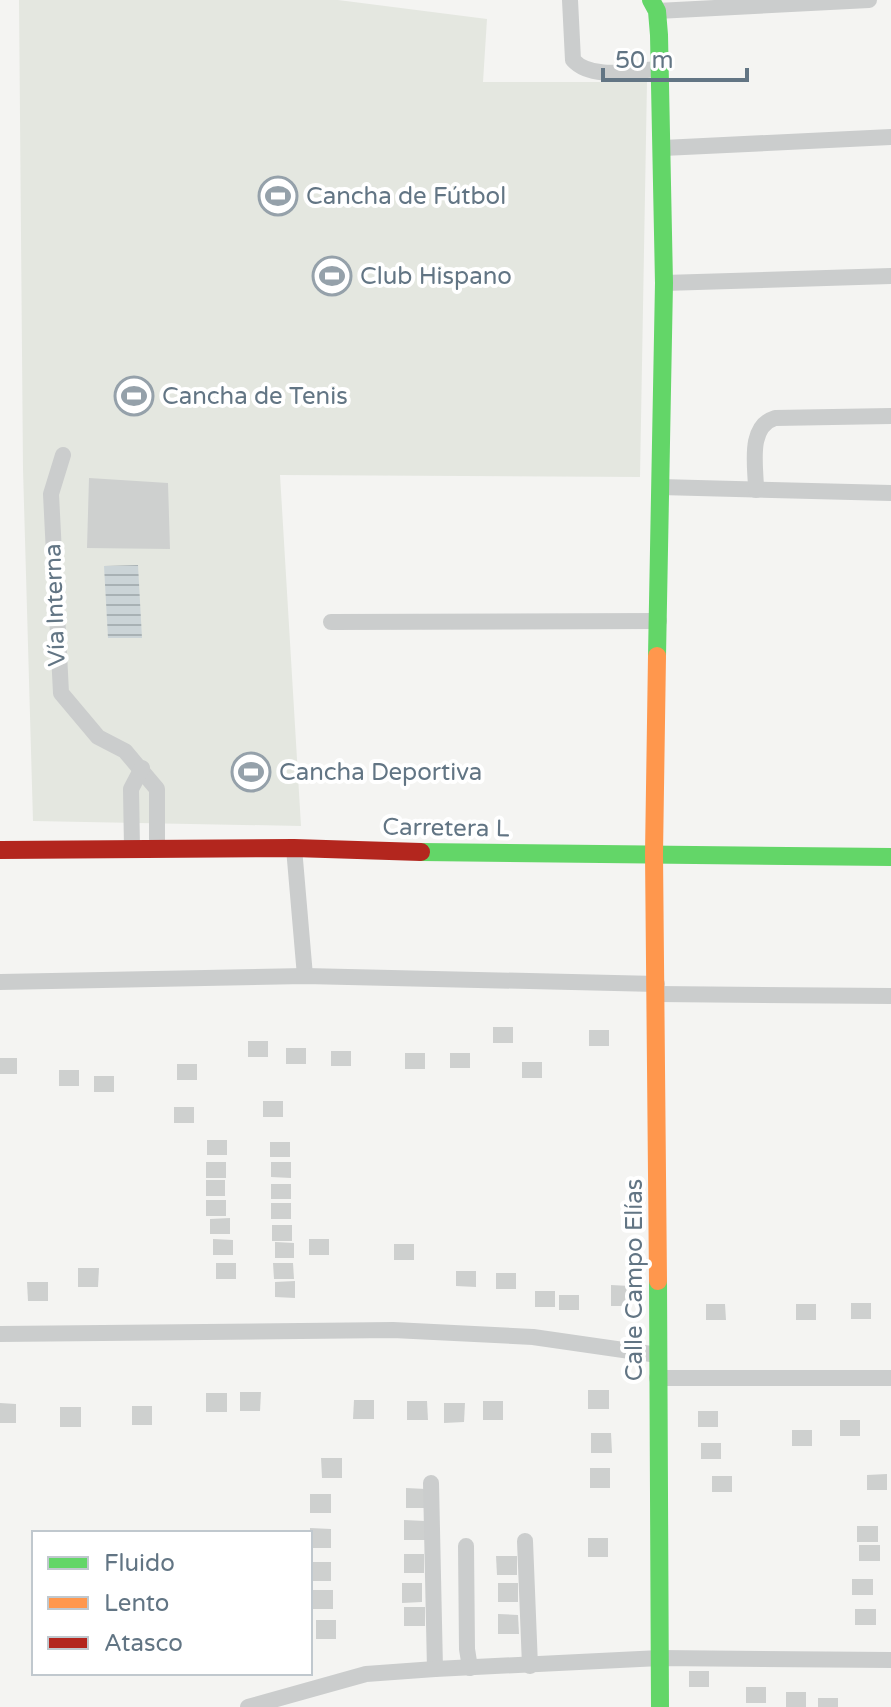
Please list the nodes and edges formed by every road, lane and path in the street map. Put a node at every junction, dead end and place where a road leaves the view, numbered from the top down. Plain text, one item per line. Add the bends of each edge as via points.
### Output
1 (570, 0) edge
2 (869, 0) edge
3 (654, 5) edge
4 (659, 69) junction
5 (891, 137) edge
6 (663, 148) junction
7 (891, 276) edge
8 (664, 283) junction
9 (891, 416) edge
10 (63, 455) dead end
11 (660, 487) junction
12 (756, 490) junction
13 (891, 493) edge
14 (659, 621) junction
15 (331, 622) dead end
16 (142, 768) junction
17 (132, 848) junction
18 (157, 848) junction
19 (294, 848) junction
20 (0, 850) edge
21 (654, 854) junction
22 (891, 857) edge
23 (305, 976) junction
24 (0, 982) edge
25 (657, 989) junction
26 (891, 996) edge
27 (0, 1334) edge
28 (658, 1355) junction
29 (657, 1378) junction
30 (891, 1378) edge
31 (431, 1483) dead end
32 (525, 1541) dead end
33 (466, 1546) dead end
34 (660, 1658) junction
35 (891, 1660) edge
36 (530, 1666) junction
37 (470, 1668) junction
38 (435, 1669) junction
39 (248, 1707) edge
40 (660, 1707) edge

1 - 4 street via 576,65 592,72
2 - 3 street
3 - 4 street, Calle Campo Elías
4 - 6 street, Calle Campo Elías
5 - 6 street
6 - 8 street, Calle Campo Elías
7 - 8 street
8 - 11 street, Calle Campo Elías
9 - 12 street via 767,421 755,451
10 - 16 street, Vía Interna via 51,494 61,693 98,737 125,751
11 - 12 street
11 - 14 street, Calle Campo Elías
12 - 13 street
14 - 15 street
14 - 21 street, Calle Campo Elías
16 - 17 street via 131,789
16 - 18 street via 157,789
17 - 18 street, Carretera L
17 - 20 street, Carretera L
18 - 19 street, Carretera L
19 - 21 street, Carretera L
19 - 23 street
21 - 22 street, Carretera L
21 - 25 street, Calle Campo Elías
23 - 24 street
23 - 25 street
25 - 26 street
25 - 28 street, Calle Campo Elías
27 - 28 street via 393,1330 533,1337
28 - 29 street, Calle Campo Elías
29 - 30 street
29 - 34 street, Calle Campo Elías
31 - 38 street
32 - 36 street
33 - 37 street
34 - 35 street
34 - 36 street
34 - 40 street, Calle Campo Elías
36 - 37 street
37 - 38 street
38 - 39 street via 366,1674

